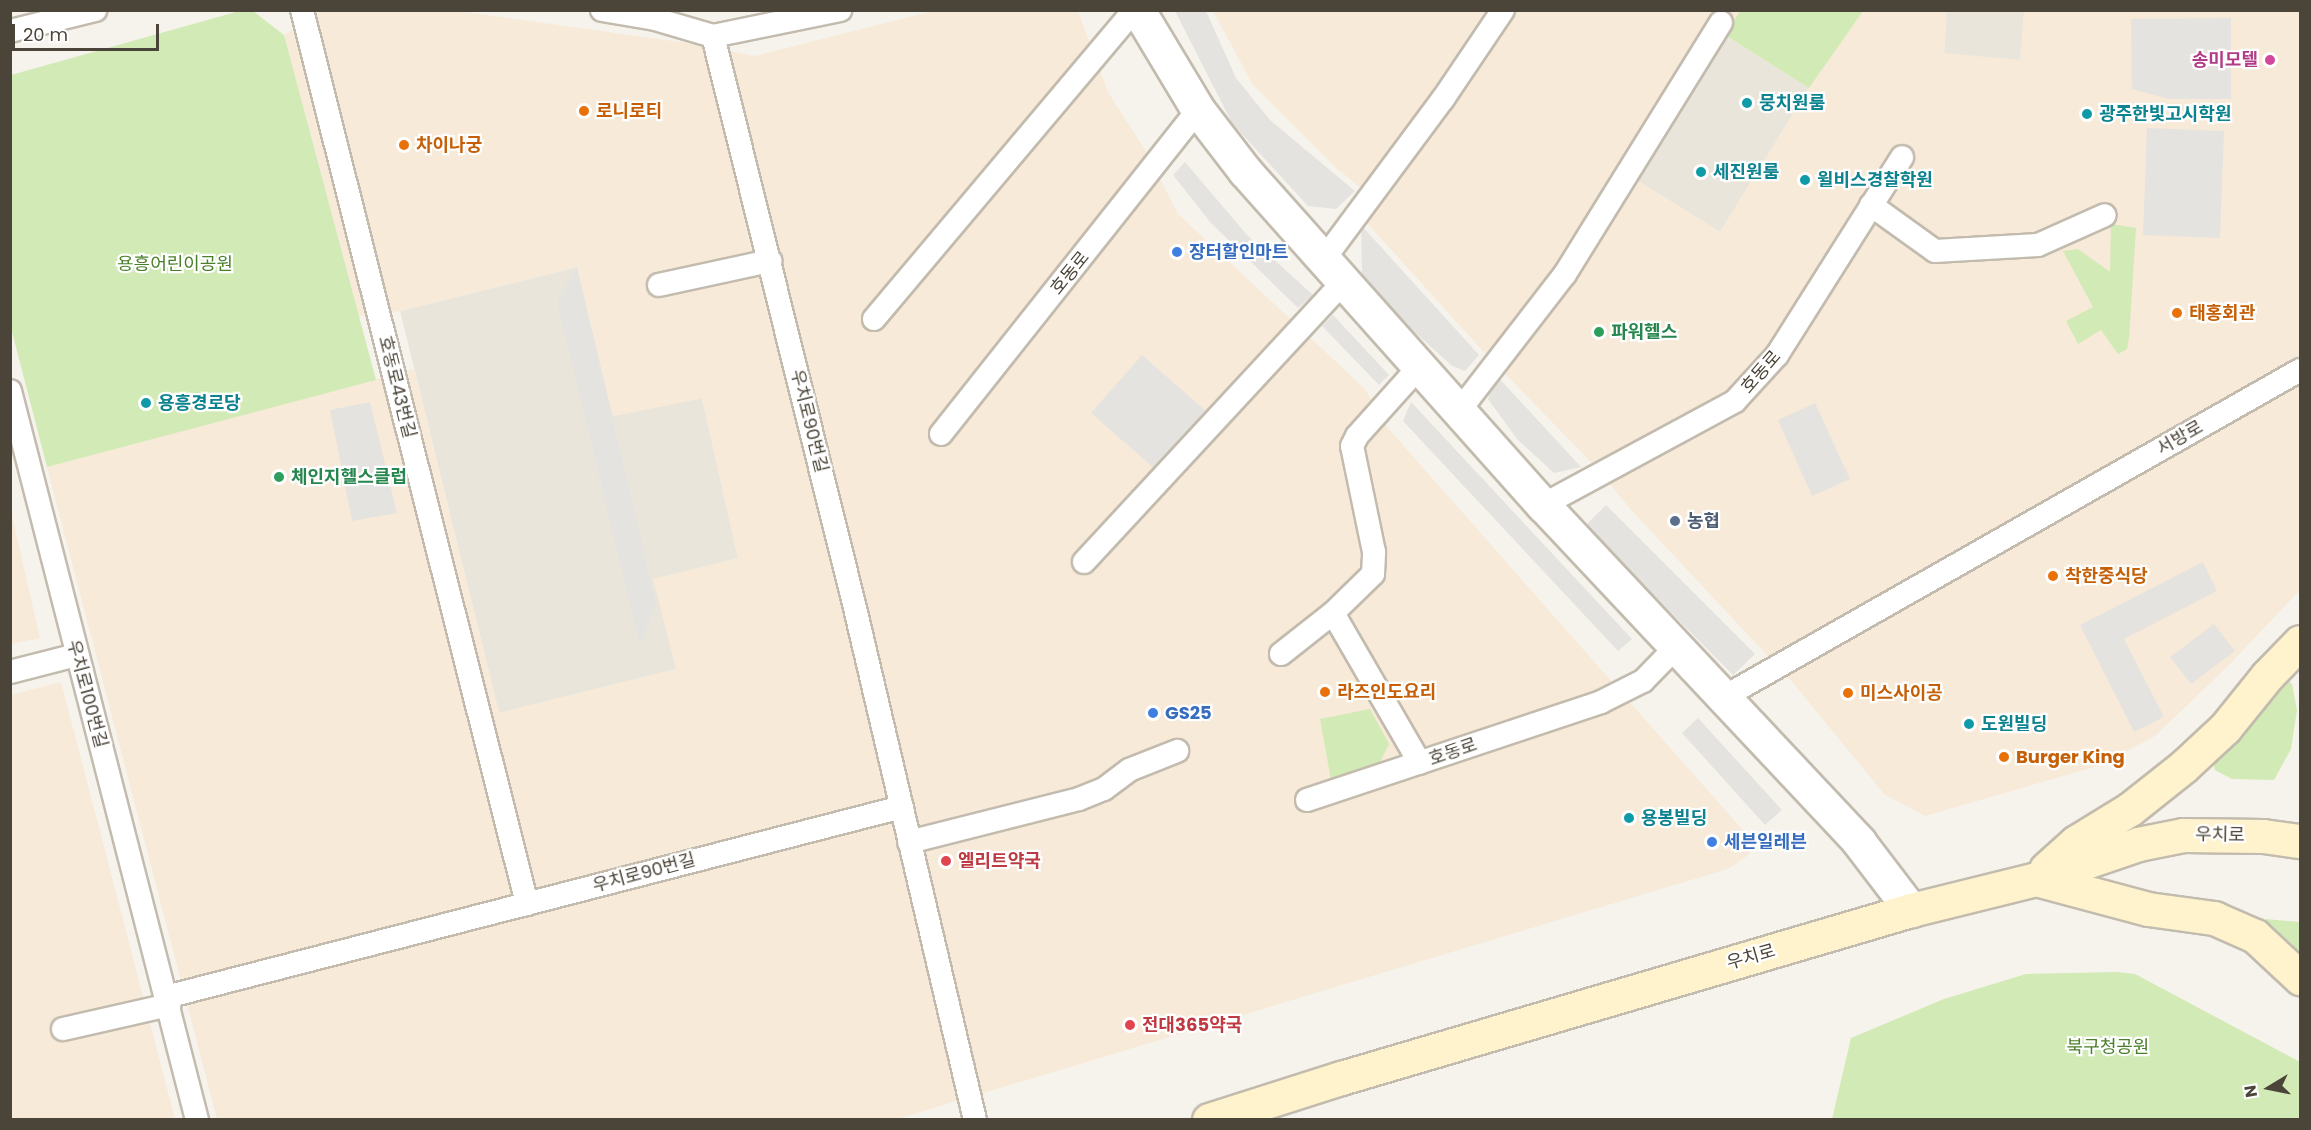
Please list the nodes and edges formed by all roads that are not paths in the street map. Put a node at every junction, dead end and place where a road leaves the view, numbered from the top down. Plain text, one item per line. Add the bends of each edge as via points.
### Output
1 (95, 10) edge
2 (302, 10) edge
3 (602, 10) edge
4 (840, 10) edge
5 (1136, 10) edge
6 (1503, 10) edge
7 (1721, 22) dead end
8 (10, 31) edge
9 (713, 36) junction
10 (1198, 110) junction
11 (1902, 157) dead end
12 (1871, 205) junction
13 (2105, 215) dead end
14 (770, 261) junction
15 (1334, 270) junction
16 (659, 285) dead end
17 (874, 319) dead end
18 (1419, 367) junction
19 (2301, 370) edge
20 (10, 391) edge
21 (1459, 411) junction
22 (941, 434) dead end
23 (1543, 505) junction
24 (1084, 562) dead end
25 (1333, 613) junction
26 (2301, 642) edge
27 (1677, 646) junction
28 (1281, 654) dead end
29 (76, 655) junction
30 (10, 672) edge
31 (1724, 697) junction
32 (1178, 751) dead end
33 (1420, 763) junction
34 (1307, 800) dead end
35 (902, 807) junction
36 (2301, 841) edge
37 (909, 842) junction
38 (2036, 879) junction
39 (527, 904) junction
40 (1911, 910) junction
41 (2301, 978) edge
42 (168, 1001) junction
43 (63, 1029) dead end
44 (196, 1119) edge
45 (975, 1119) edge
46 (1209, 1119) edge

1 - 8 lane
2 - 39 lane, 호동로43번길
3 - 9 lane via 655,19
4 - 9 lane
5 - 10 street
5 - 17 lane
6 - 15 lane
7 - 21 lane via 1565,274
9 - 14 lane, 우치로90번길
10 - 15 street via 1245,171
10 - 22 lane, 호동로
11 - 12 lane, 호동로
12 - 13 lane via 1935,251 2038,245
12 - 23 lane, 호동로 via 1777,355 1735,401
14 - 16 lane
14 - 35 lane, 우치로90번길
15 - 18 street
15 - 24 lane
18 - 21 street
18 - 25 lane via 1356,436 1352,446 1374,552 1373,574
19 - 31 lane, 서방로
20 - 29 lane, 우치로100번길
21 - 23 street
23 - 27 street
25 - 28 lane
25 - 33 lane
26 - 38 main road via 2266,676 2224,728 2184,766 2130,808 2076,842
27 - 31 street
27 - 33 lane, 호동로 via 1643,681 1601,702
29 - 30 lane
29 - 42 lane, 우치로100번길
31 - 40 street via 1859,842
32 - 37 lane via 1129,770 1104,789 1078,799
33 - 34 lane, 호동로
35 - 37 lane, 우치로90번길
35 - 39 lane, 우치로90번길
36 - 38 main road, 우치로 via 2263,836 2183,835 2138,844
37 - 45 lane, 우치로90번길
38 - 40 main road, 우치로
38 - 41 main road via 2148,909 2214,918 2254,936
39 - 42 lane
40 - 46 main road, 우치로
42 - 43 lane
42 - 44 lane, 우치로100번길

